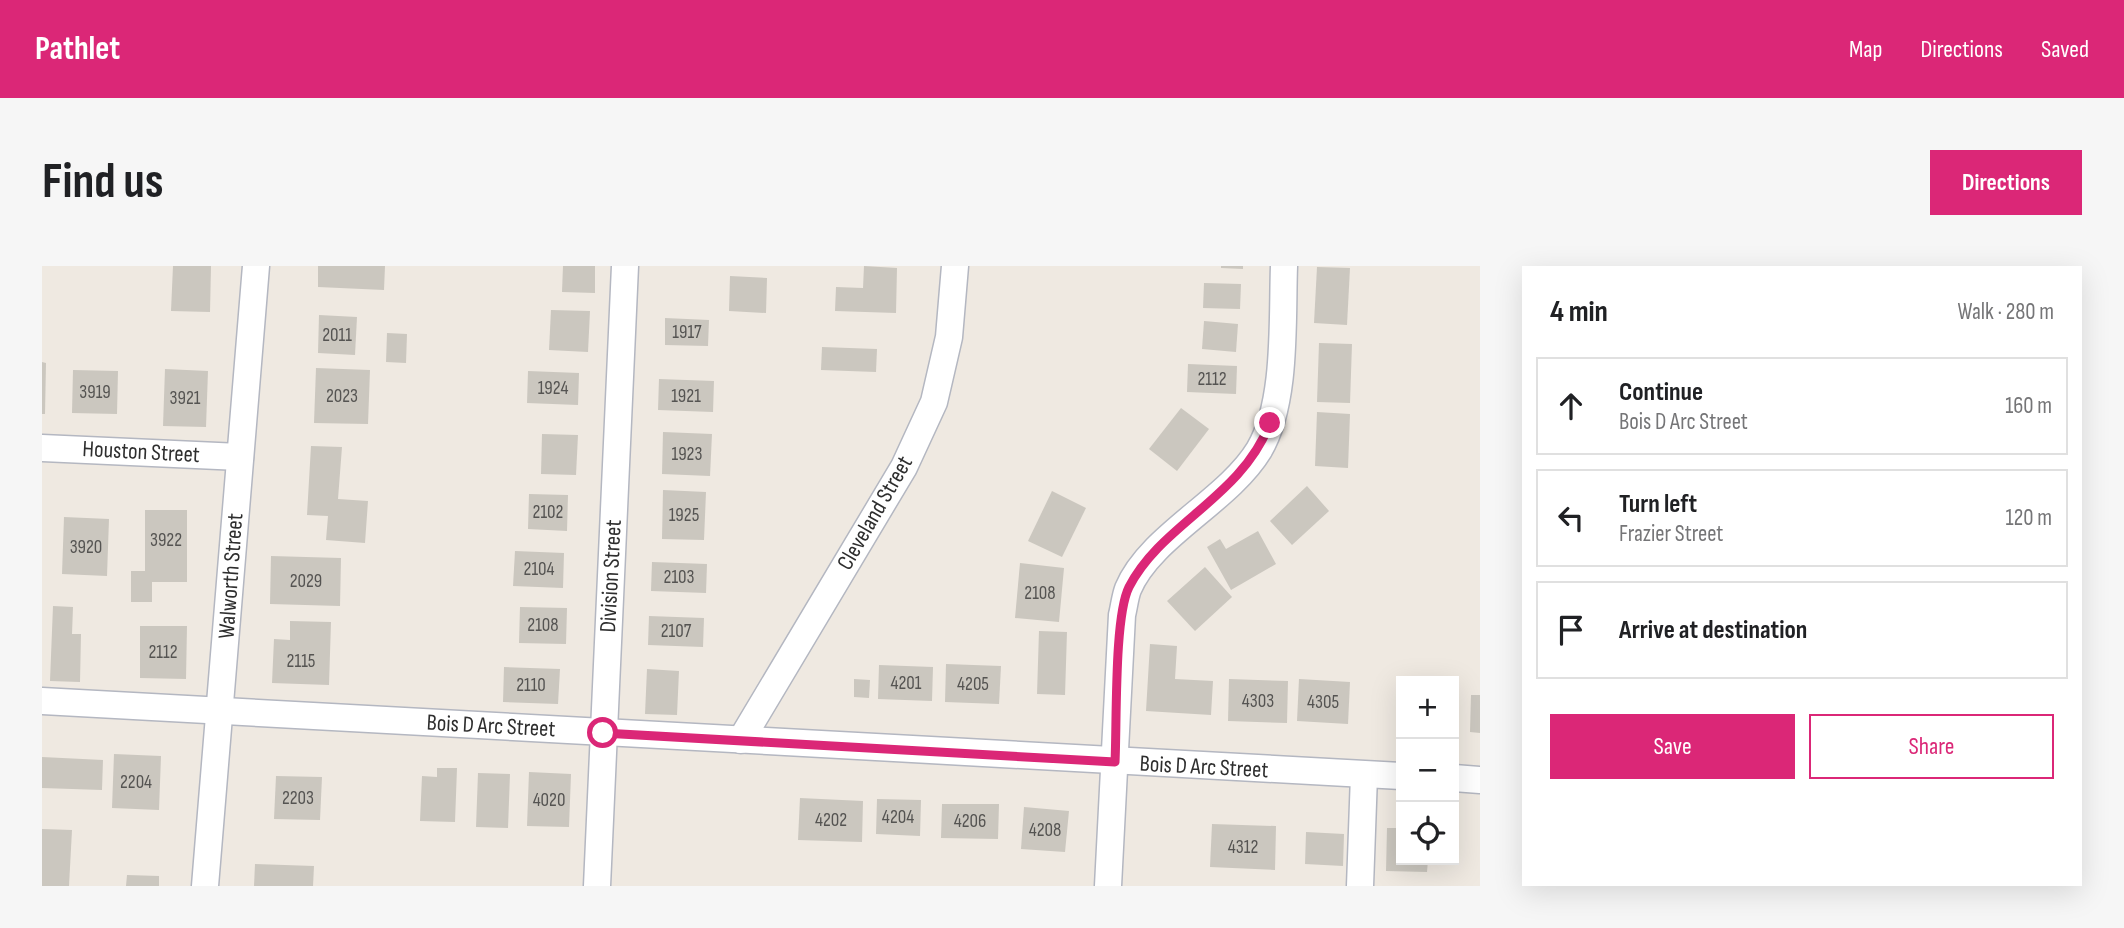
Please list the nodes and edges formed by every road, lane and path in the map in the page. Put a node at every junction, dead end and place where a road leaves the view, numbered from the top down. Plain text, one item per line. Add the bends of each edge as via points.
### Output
1 (256, 266) edge
2 (625, 266) edge
3 (955, 266) edge
4 (1284, 266) edge
5 (42, 447) edge
6 (240, 457) junction
7 (42, 701) edge
8 (221, 712) junction
9 (603, 733) junction
10 (741, 740) junction
11 (1115, 762) junction
12 (1364, 775) junction
13 (1396, 776) edge
14 (1459, 778) edge
15 (1480, 779) edge
16 (205, 886) edge
17 (597, 886) edge
18 (1108, 886) edge
19 (1360, 886) edge

1 - 6 street, Walworth Street
2 - 9 street, Division Street
3 - 10 street, Cleveland Street via 949,337 934,402 904,467
4 - 11 street via 1279,377 1260,448 1246,468 1144,564 1128,589 1122,615
5 - 6 street, Houston Street
6 - 8 street, Walworth Street
7 - 8 street, Bois D Arc Street
8 - 9 street, Bois D Arc Street
8 - 16 street, Walworth Street
9 - 10 street, Bois D Arc Street
9 - 17 street, Division Street
10 - 11 street, Bois D Arc Street
11 - 12 street, Bois D Arc Street
11 - 18 street
12 - 13 street, Bois D Arc Street
12 - 19 street
14 - 15 street

